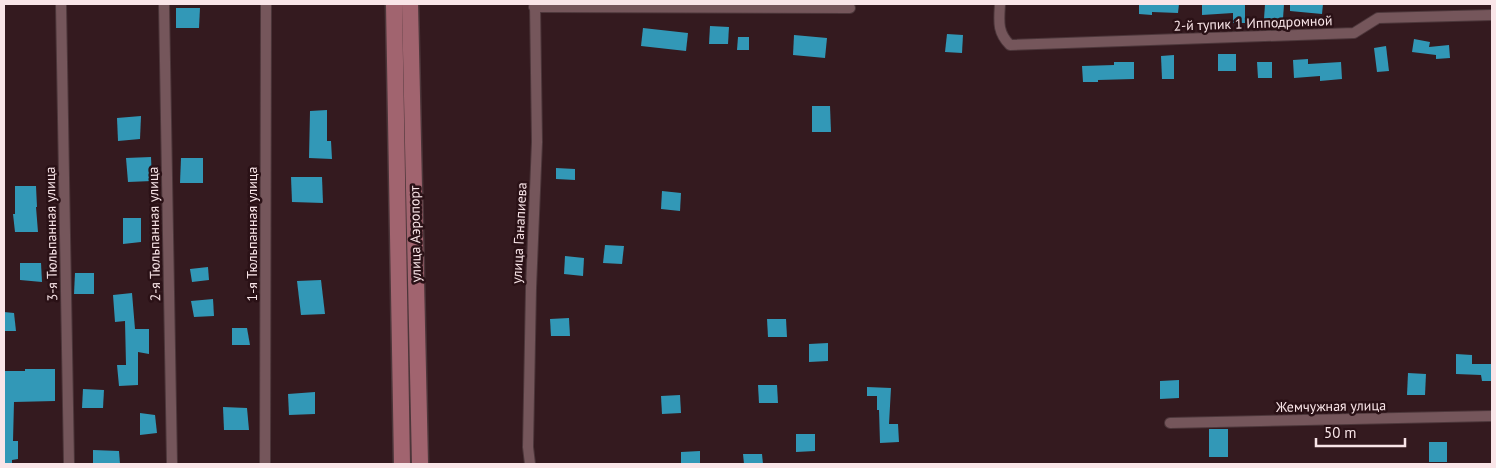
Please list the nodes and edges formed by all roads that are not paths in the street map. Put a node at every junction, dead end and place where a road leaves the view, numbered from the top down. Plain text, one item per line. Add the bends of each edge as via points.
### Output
1 (62, 4) edge
2 (164, 4) edge
3 (266, 4) edge
4 (394, 4) edge
5 (410, 4) edge
6 (1000, 4) edge
7 (534, 6) edge
8 (850, 8) dead end
9 (1492, 15) edge
10 (1492, 416) edge
11 (1170, 423) dead end
12 (69, 464) edge
13 (172, 464) edge
14 (265, 464) edge
15 (402, 464) edge
16 (420, 464) edge
17 (530, 464) edge

1 - 12 street, 3-я Тюльпанная улица
2 - 13 street, 2-я Тюльпанная улица
3 - 14 street, 1-я Тюльпанная улица
4 - 15 main road, улица Аэропорт
5 - 16 main road, улица Аэропорт
6 - 9 street, 2-й тупик 1 Ипподромной via 1000,26 1003,38 1010,45 1354,33 1378,18
7 - 8 street
7 - 17 street, улица Ганапиева via 537,142 530,288
10 - 11 street, Жемчужная улица

